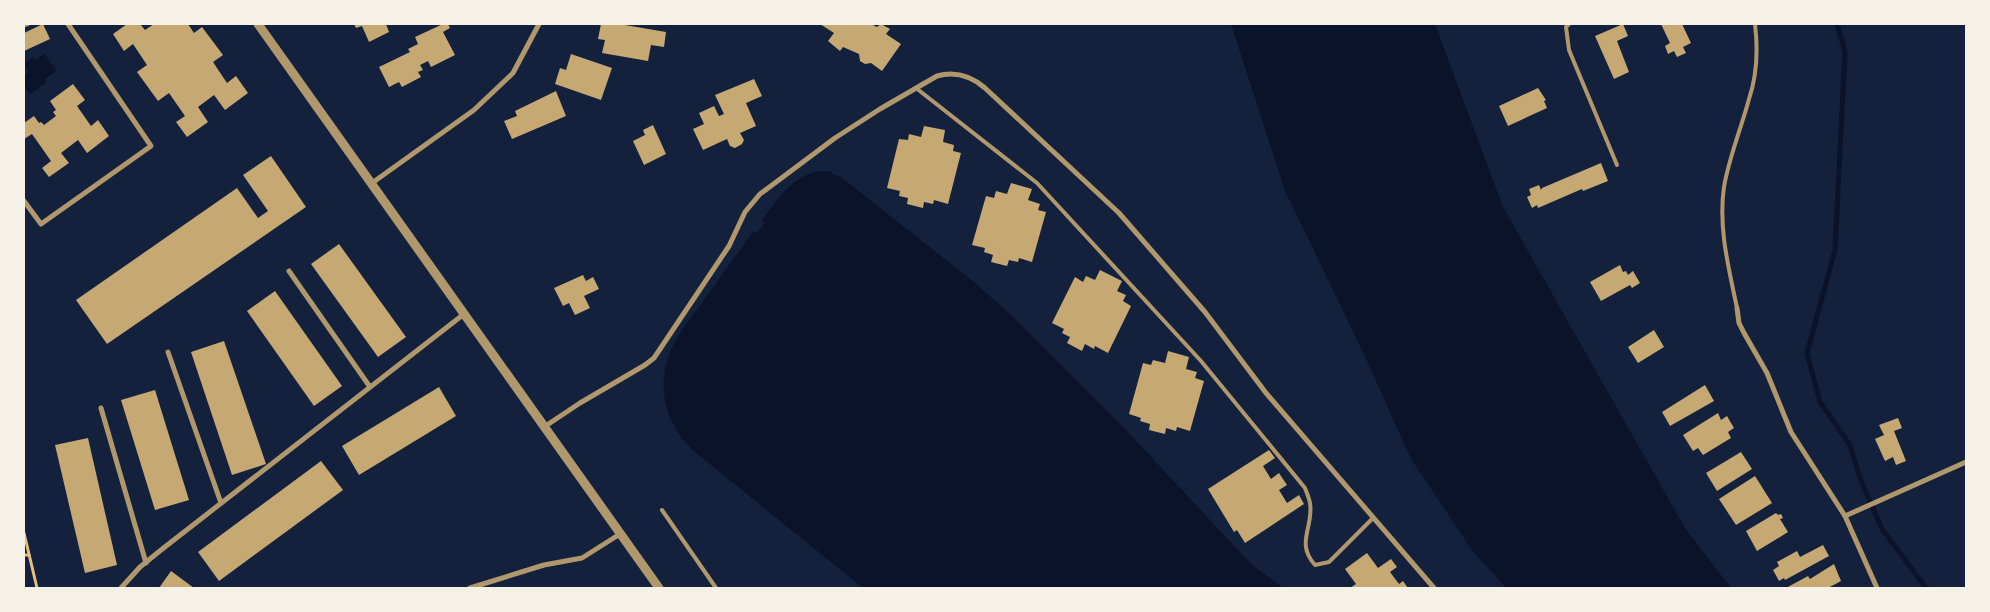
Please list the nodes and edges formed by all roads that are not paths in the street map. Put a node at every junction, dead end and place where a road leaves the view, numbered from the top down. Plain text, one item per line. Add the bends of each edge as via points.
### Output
1 (68, 24) edge
2 (258, 24) edge
3 (539, 24) edge
4 (1569, 24) edge
5 (1755, 24) edge
6 (916, 88) junction
7 (1617, 165) dead end
8 (372, 184) junction
9 (24, 201) edge
10 (289, 271) dead end
11 (1737, 308) joint
12 (464, 314) junction
13 (168, 352) dead end
14 (370, 388) junction
15 (101, 408) dead end
16 (544, 427) junction
17 (1966, 462) edge
18 (221, 504) junction
19 (662, 510) dead end
20 (1845, 516) junction
21 (1373, 518) junction
22 (620, 534) junction
23 (146, 563) junction
24 (121, 588) edge
25 (470, 588) edge
26 (659, 588) edge
27 (716, 588) edge
28 (1434, 588) edge
29 (1877, 588) edge

1 - 9 street via 151,146 41,224
2 - 8 street
3 - 8 street via 507,79 474,110
4 - 7 lane via 1566,27 1569,50
5 - 11 lane via 1755,74 1729,164 1723,204 1724,242
6 - 16 street via 835,138 760,194 745,212 729,246 654,358
6 - 21 street via 945,74 966,76 985,88 1055,151 1119,212
6 - 21 lane via 1037,183 1201,361 1305,488 1311,505 1305,548 1315,565 1330,562
8 - 12 street
10 - 14 street
11 - 20 street via 1739,323 1767,373 1791,432
12 - 14 street
12 - 16 street
13 - 18 street
14 - 18 street
15 - 23 street
16 - 22 street
17 - 20 street
18 - 23 street
19 - 27 lane
20 - 29 street
21 - 28 street
22 - 25 street via 582,558 544,565
22 - 26 street
23 - 24 street

